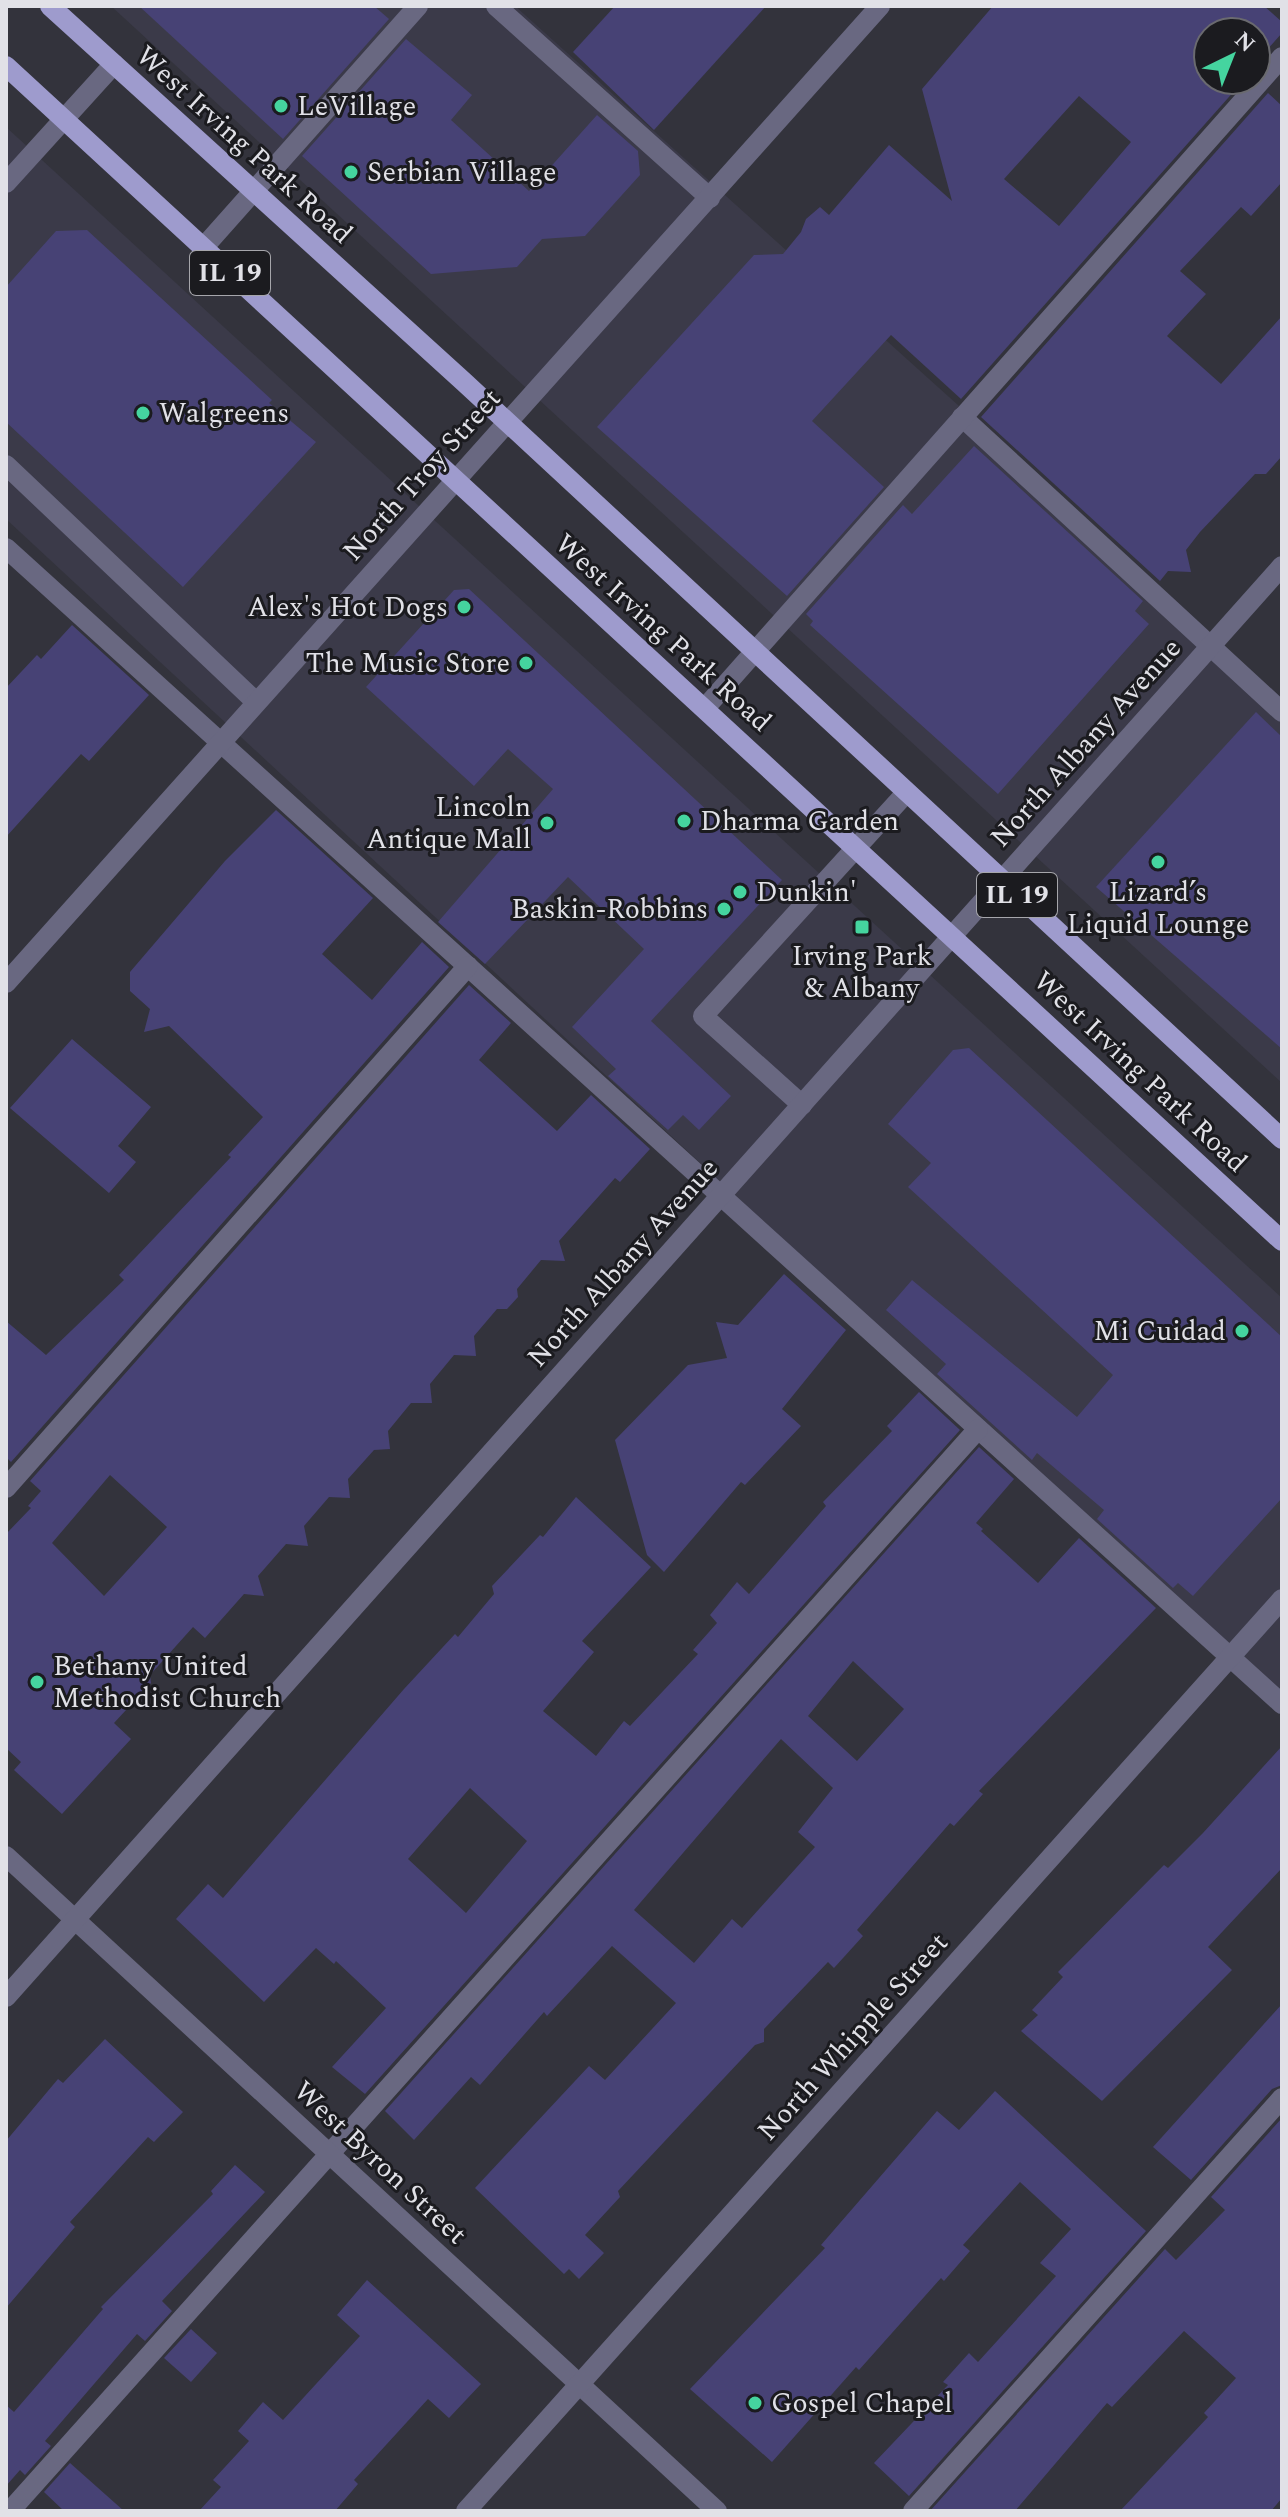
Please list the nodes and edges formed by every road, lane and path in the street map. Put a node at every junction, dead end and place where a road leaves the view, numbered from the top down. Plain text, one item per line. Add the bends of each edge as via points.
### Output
1 (50, 6) edge
2 (418, 6) edge
3 (496, 6) edge
4 (880, 6) edge
5 (1282, 57) edge
6 (114, 64) junction
7 (6, 66) edge
8 (64, 119) junction
9 (6, 183) edge
10 (253, 191) junction
11 (710, 198) junction
12 (203, 248) junction
13 (962, 417) junction
14 (505, 423) junction
15 (6, 465) edge
16 (455, 480) junction
17 (6, 548) edge
18 (1282, 566) edge
19 (1210, 647) junction
20 (752, 652) junction
21 (256, 702) junction
22 (705, 708) junction
23 (1282, 712) edge
24 (221, 742) junction
25 (906, 793) junction
26 (855, 848) junction
27 (1001, 880) junction
28 (952, 937) junction
29 (468, 966) junction
30 (6, 983) edge
31 (802, 1105) junction
32 (1282, 1139) edge
33 (721, 1195) junction
34 (1282, 1241) edge
35 (978, 1429) junction
36 (6, 1488) edge
37 (1282, 1599) edge
38 (1231, 1657) junction
39 (1282, 1704) edge
40 (6, 1856) edge
41 (75, 1919) junction
42 (6, 1997) edge
43 (1282, 2098) edge
44 (330, 2155) junction
45 (580, 2385) junction
46 (10, 2511) edge
47 (466, 2511) edge
48 (717, 2511) edge
49 (913, 2511) edge

1 - 6 main road, West Irving Park Road / IL 19
2 - 10 street
3 - 11 street
4 - 11 street, North Troy Street
5 - 13 street
6 - 8 street
6 - 10 main road, West Irving Park Road / IL 19
7 - 8 main road, West Irving Park Road / IL 19
8 - 9 street
8 - 12 main road, West Irving Park Road / IL 19
10 - 12 street
10 - 14 main road, West Irving Park Road / IL 19
11 - 14 street, North Troy Street
12 - 16 main road, West Irving Park Road / IL 19
13 - 19 street
13 - 20 street
14 - 16 street, North Troy Street
14 - 20 main road, West Irving Park Road / IL 19
15 - 21 street
16 - 21 street, North Troy Street
16 - 22 main road, West Irving Park Road / IL 19
17 - 24 street
18 - 19 street, North Albany Avenue
19 - 23 street
19 - 27 street, North Albany Avenue
20 - 22 street
20 - 25 main road, West Irving Park Road / IL 19
21 - 24 street, North Troy Street
22 - 26 main road, West Irving Park Road / IL 19
24 - 29 street
24 - 30 street, North Troy Street
25 - 26 street
25 - 27 main road, West Irving Park Road / IL 19
26 - 28 main road, West Irving Park Road / IL 19
26 - 31 street via 703,1016
27 - 28 street, North Albany Avenue
27 - 32 main road, West Irving Park Road / IL 19
28 - 31 street, North Albany Avenue
28 - 34 main road, West Irving Park Road / IL 19
29 - 33 street
29 - 36 street
31 - 33 street, North Albany Avenue
33 - 35 street
33 - 41 street, North Albany Avenue
35 - 38 street
35 - 44 street
37 - 38 street, North Whipple Street
38 - 39 street
38 - 45 street, North Whipple Street
40 - 41 street, West Byron Street
41 - 42 street, North Albany Avenue
41 - 44 street, West Byron Street
43 - 49 street
44 - 45 street, West Byron Street
44 - 46 street
45 - 47 street, North Whipple Street
45 - 48 street, West Byron Street

